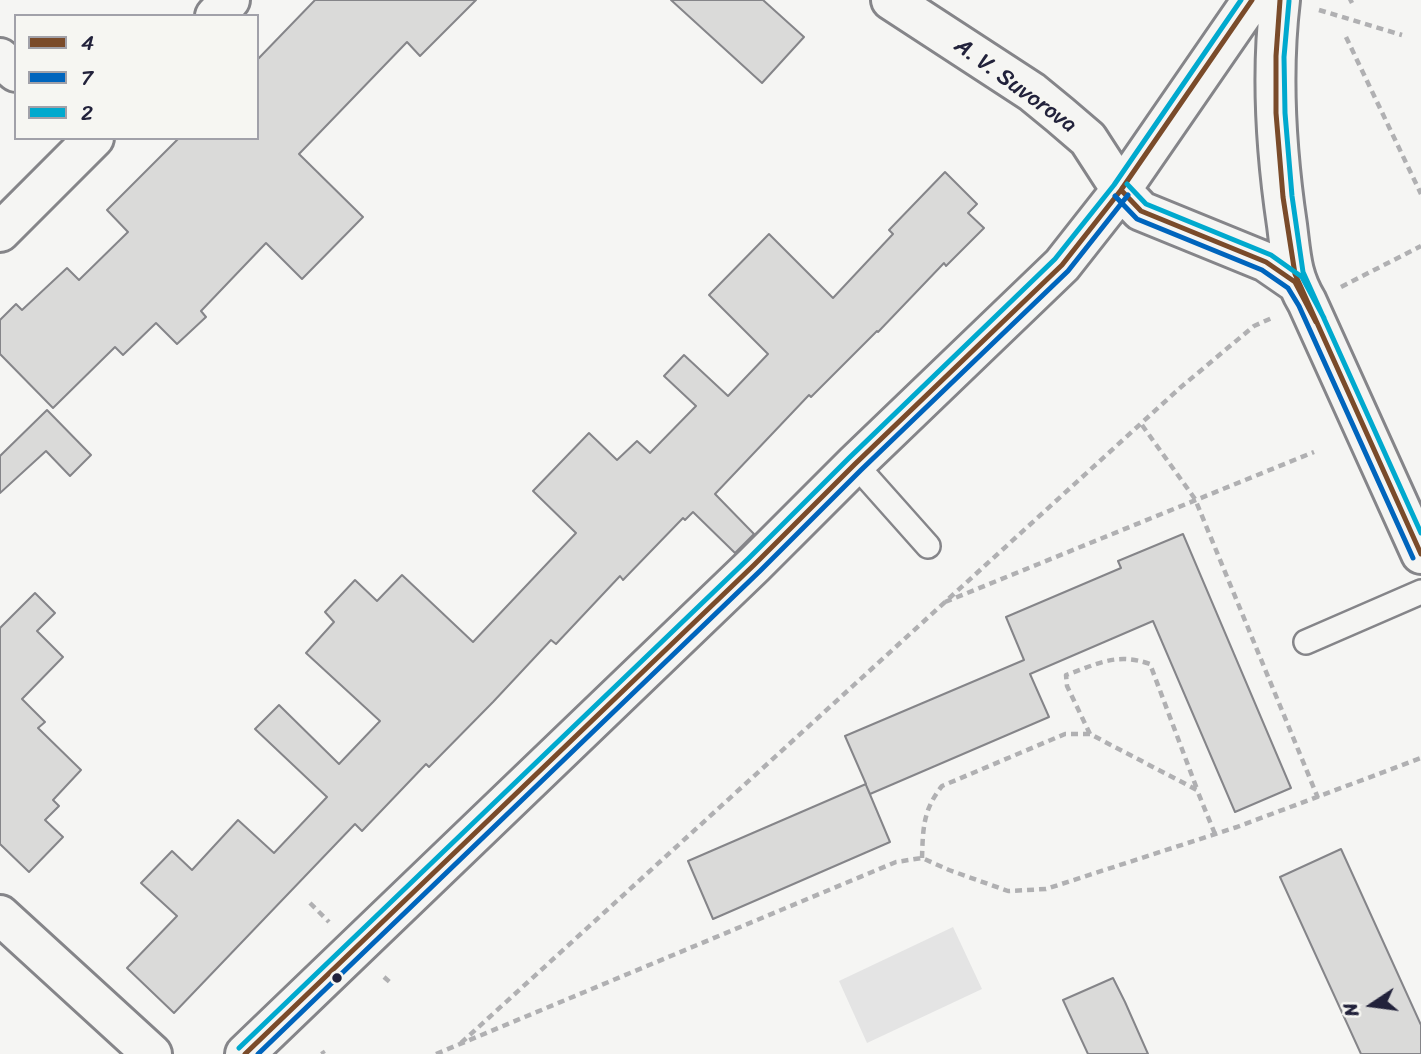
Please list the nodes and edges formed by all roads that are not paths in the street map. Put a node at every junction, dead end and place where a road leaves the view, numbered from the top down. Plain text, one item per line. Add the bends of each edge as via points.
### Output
1 (230, 0) edge
2 (891, 0) edge
3 (1252, 0) edge
4 (1280, 0) edge
5 (217, 14) edge
6 (0, 58) edge
7 (14, 70) edge
8 (90, 140) edge
9 (1121, 190) junction
10 (0, 232) edge
11 (1295, 282) junction
12 (855, 464) junction
13 (928, 546) dead end
14 (1421, 554) edge
15 (1421, 592) edge
16 (1306, 642) dead end
17 (0, 915) edge
18 (152, 1054) edge
19 (245, 1054) edge

1 - 5 street
2 - 9 street, A. V. Suvorova via 1060,115 1088,139
3 - 9 street
4 - 11 street via 1275,119
6 - 7 street
8 - 10 street
9 - 11 street, A. V. Suvorova via 1142,211 1266,262
9 - 12 street via 1062,265
11 - 14 street
12 - 13 lane
12 - 19 street
15 - 16 lane
17 - 18 street

